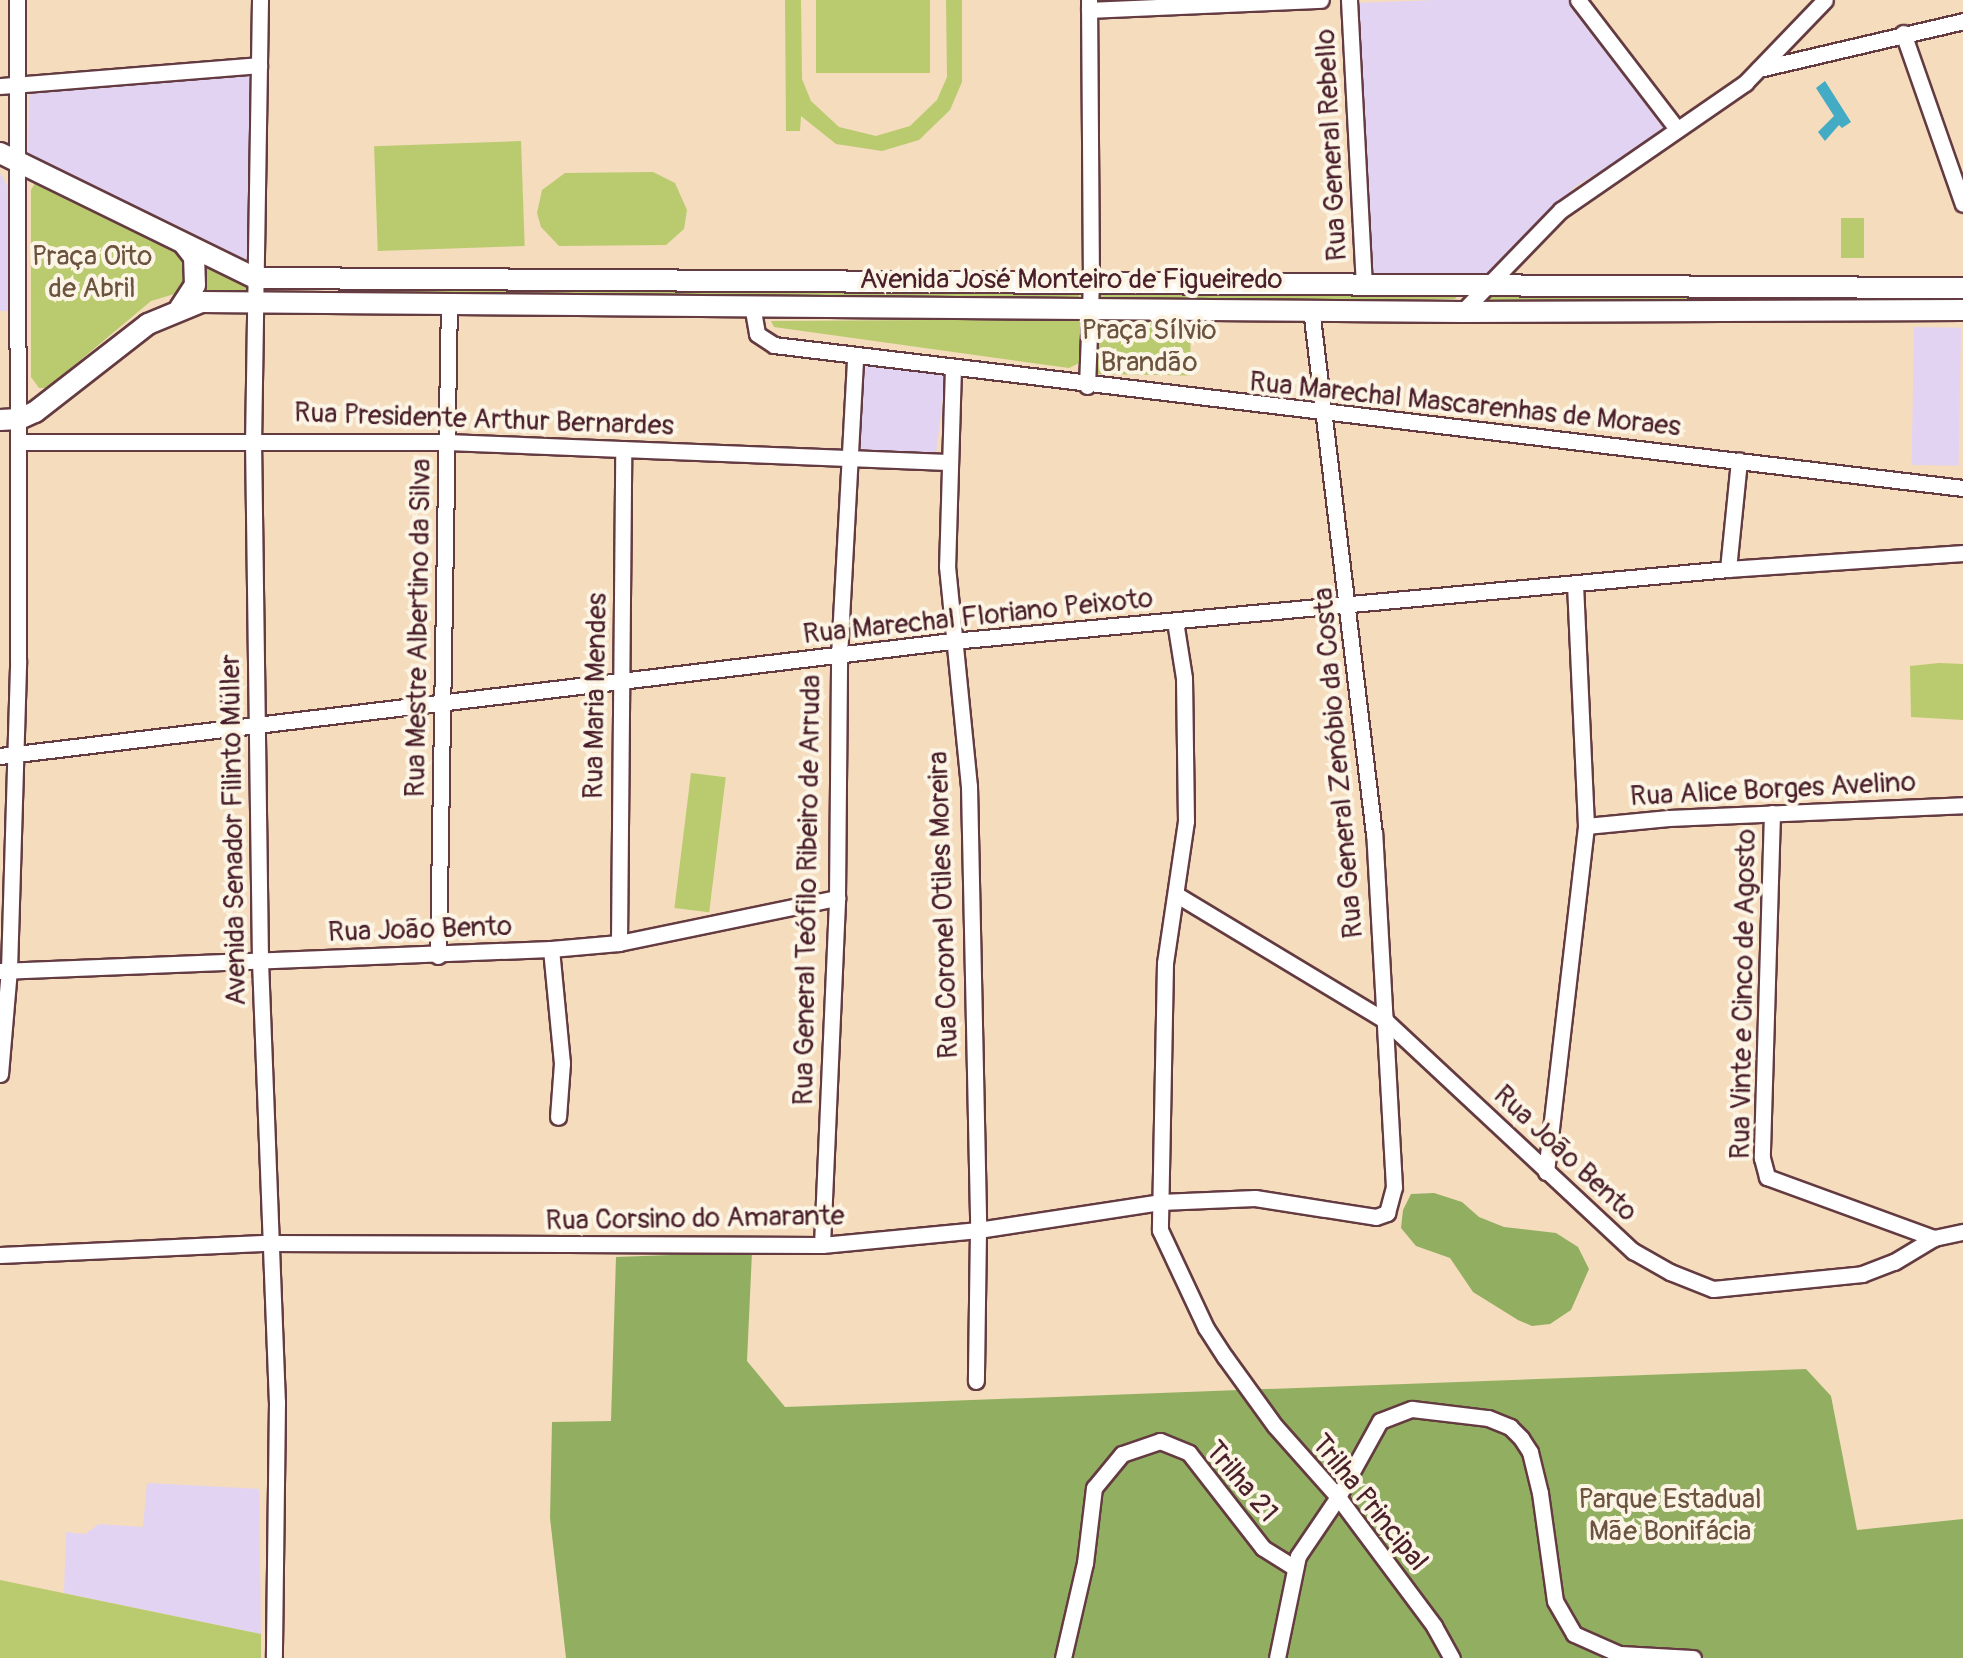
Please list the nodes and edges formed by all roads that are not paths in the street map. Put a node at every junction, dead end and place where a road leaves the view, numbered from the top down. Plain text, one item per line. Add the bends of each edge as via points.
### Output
1 (18, 0) edge
2 (260, 0) edge
3 (1321, 0) edge
4 (1349, 0) edge
5 (1578, 0) edge
6 (1825, 0) edge
7 (1089, 5) edge
8 (1963, 21) edge
9 (1902, 34) junction
10 (259, 65) junction
11 (1759, 70) junction
12 (18, 84) junction
13 (0, 86) edge
14 (1677, 129) junction
15 (9, 156) edge
16 (1963, 204) edge
17 (178, 239) junction
18 (255, 278) junction
19 (1091, 283) junction
20 (1484, 286) junction
21 (1364, 288) junction
22 (1963, 288) edge
23 (255, 300) junction
24 (449, 301) junction
25 (752, 305) junction
26 (1091, 306) junction
27 (180, 308) junction
28 (1311, 310) junction
29 (1963, 310) edge
30 (1462, 312) junction
31 (8, 314) edge
32 (856, 356) junction
33 (952, 367) junction
34 (1087, 386) junction
35 (1323, 414) junction
36 (10, 420) edge
37 (253, 439) junction
38 (19, 442) junction
39 (446, 442) junction
40 (623, 449) junction
41 (848, 458) junction
42 (1738, 461) junction
43 (948, 462) junction
44 (1963, 488) edge
45 (1963, 553) edge
46 (1728, 569) junction
47 (1575, 587) junction
48 (1350, 607) junction
49 (1174, 621) junction
50 (952, 641) junction
51 (839, 656) junction
52 (0, 660) edge
53 (18, 660) junction
54 (622, 682) junction
55 (446, 701) junction
56 (257, 726) junction
57 (8, 756) edge
58 (1963, 805) edge
59 (1772, 814) junction
60 (1586, 826) junction
61 (1177, 895) junction
62 (837, 898) junction
63 (618, 942) junction
64 (551, 949) junction
65 (438, 956) junction
66 (260, 961) junction
67 (5, 971) edge
68 (1386, 1021) junction
69 (0, 1074) edge
70 (558, 1117) dead end
71 (1546, 1172) junction
72 (1160, 1202) junction
73 (1387, 1213) joint
74 (978, 1230) junction
75 (1963, 1232) edge
76 (1934, 1238) junction
77 (268, 1242) junction
78 (822, 1245) junction
79 (0, 1255) edge
80 (976, 1382) dead end
81 (1338, 1497) junction
82 (1295, 1568) junction
83 (274, 1658) edge
84 (1063, 1658) edge
85 (1277, 1658) edge
86 (1452, 1658) edge
87 (1693, 1658) edge

1 - 12 street
2 - 10 street, Avenida Senador Filinto Müller
3 - 7 street
4 - 21 street, Rua General Rebello
5 - 14 street
6 - 11 street
7 - 19 street
8 - 9 street
9 - 11 street
9 - 16 street
10 - 12 street
10 - 18 street, Avenida Senador Filinto Müller
11 - 14 street
12 - 13 street
12 - 15 street
14 - 20 street via 1577,196
15 - 17 main road
15 - 31 street
17 - 18 main road
17 - 27 main road via 195,262 194,288
18 - 19 main road, Avenida José Monteiro de Figueiredo
18 - 23 street, Avenida Senador Filinto Müller
19 - 21 main road, Avenida José Monteiro de Figueiredo
19 - 26 street
20 - 21 main road, Avenida José Monteiro de Figueiredo
20 - 22 main road, Avenida José Monteiro de Figueiredo
20 - 30 street
23 - 24 main road, Avenida José Monteiro de Figueiredo
23 - 27 main road, Avenida José Monteiro de Figueiredo
23 - 37 street, Avenida Senador Filinto Müller
24 - 25 main road, Avenida José Monteiro de Figueiredo
24 - 39 street, Rua Mestre Albertino da Silva
25 - 26 main road, Avenida José Monteiro de Figueiredo
25 - 32 street, Rua Marechal Mascarenhas de Moraes via 754,329 767,343
26 - 28 main road, Avenida José Monteiro de Figueiredo
26 - 34 street
27 - 36 main road via 148,324 51,401
28 - 30 main road, Avenida José Monteiro de Figueiredo
28 - 35 street, Rua General Zenóbio da Costa
29 - 30 main road, Avenida José Monteiro de Figueiredo
31 - 36 street
32 - 33 street, Rua Marechal Mascarenhas de Moraes
32 - 41 street, Rua General Teófilo Ribeiro de Arruda
33 - 34 street, Rua Marechal Mascarenhas de Moraes
33 - 43 street, Rua Coronel Otiles Moreira
34 - 35 street, Rua Marechal Mascarenhas de Moraes
35 - 42 street, Rua Marechal Mascarenhas de Moraes
35 - 48 street, Rua General Zenóbio da Costa
36 - 38 street
37 - 38 street, Rua Presidente Arthur Bernardes
37 - 39 street, Rua Presidente Arthur Bernardes
37 - 56 street, Avenida Senador Filinto Müller
38 - 53 street
39 - 40 street, Rua Presidente Arthur Bernardes
39 - 55 street, Rua Mestre Albertino da Silva
40 - 41 street, Rua Presidente Arthur Bernardes
40 - 54 street, Rua Maria Mendes
41 - 43 street, Rua Presidente Arthur Bernardes
41 - 51 street, Rua General Teófilo Ribeiro de Arruda
42 - 44 street, Rua Marechal Mascarenhas de Moraes
42 - 46 street
43 - 50 street, Rua Coronel Otiles Moreira
45 - 46 street, Rua Marechal Floriano Peixoto
46 - 47 street, Rua Marechal Floriano Peixoto
47 - 48 street, Rua Marechal Floriano Peixoto
47 - 60 street
48 - 49 street, Rua Marechal Floriano Peixoto
48 - 68 street, Rua General Zenóbio da Costa
49 - 50 street, Rua Marechal Floriano Peixoto
49 - 61 street, Trilha Principal via 1184,678 1186,791
50 - 51 street, Rua Marechal Floriano Peixoto
50 - 74 street, Rua Coronel Otiles Moreira via 970,786
51 - 54 street, Rua Marechal Floriano Peixoto
51 - 62 street, Rua General Teófilo Ribeiro de Arruda
52 - 53 street
53 - 57 street
54 - 55 street, Rua Marechal Floriano Peixoto
54 - 63 street, Rua Maria Mendes
55 - 56 street, Rua Marechal Floriano Peixoto
55 - 65 street, Rua Mestre Albertino da Silva
56 - 57 street, Rua Marechal Floriano Peixoto
56 - 66 street, Avenida Senador Filinto Müller
57 - 67 street
58 - 59 street, Rua Alice Borges Avelino
59 - 60 street, Rua Alice Borges Avelino
59 - 76 street, Rua Vinte e Cinco de Agosto via 1762,1158 1767,1178
60 - 71 street
61 - 68 street, Rua João Bento
61 - 72 street, Trilha Principal via 1165,962
62 - 63 street, Rua João Bento
62 - 78 street, Rua General Teófilo Ribeiro de Arruda
63 - 64 street, Rua João Bento
64 - 65 street, Rua João Bento
64 - 70 street via 562,1063
65 - 66 street, Rua João Bento
66 - 67 street, Rua João Bento
66 - 77 street, Avenida Senador Filinto Müller
67 - 69 street
68 - 71 street, Rua João Bento
68 - 73 street, Rua General Zenóbio da Costa via 1394,1187
71 - 76 street, Rua João Bento via 1633,1251 1713,1289 1862,1274
72 - 73 street, Rua Corsino do Amarante via 1255,1198 1376,1217
72 - 74 street, Rua Corsino do Amarante
72 - 81 street, Trilha Principal via 1162,1237 1206,1328
74 - 78 street, Rua Corsino do Amarante
74 - 80 street, Rua Coronel Otiles Moreira
75 - 76 street, Rua João Bento
77 - 78 street, Rua Corsino do Amarante
77 - 79 street, Rua Corsino do Amarante
77 - 83 street, Avenida Senador Filinto Müller via 277,1402
81 - 82 street
81 - 86 street, Trilha Principal
81 - 87 street via 1380,1421 1398,1411 1445,1411 1510,1426 1530,1452 1555,1601 1574,1634 1602,1650
82 - 84 street, Trilha 21 via 1263,1548 1189,1453 1160,1441 1122,1454 1094,1488
82 - 85 street

